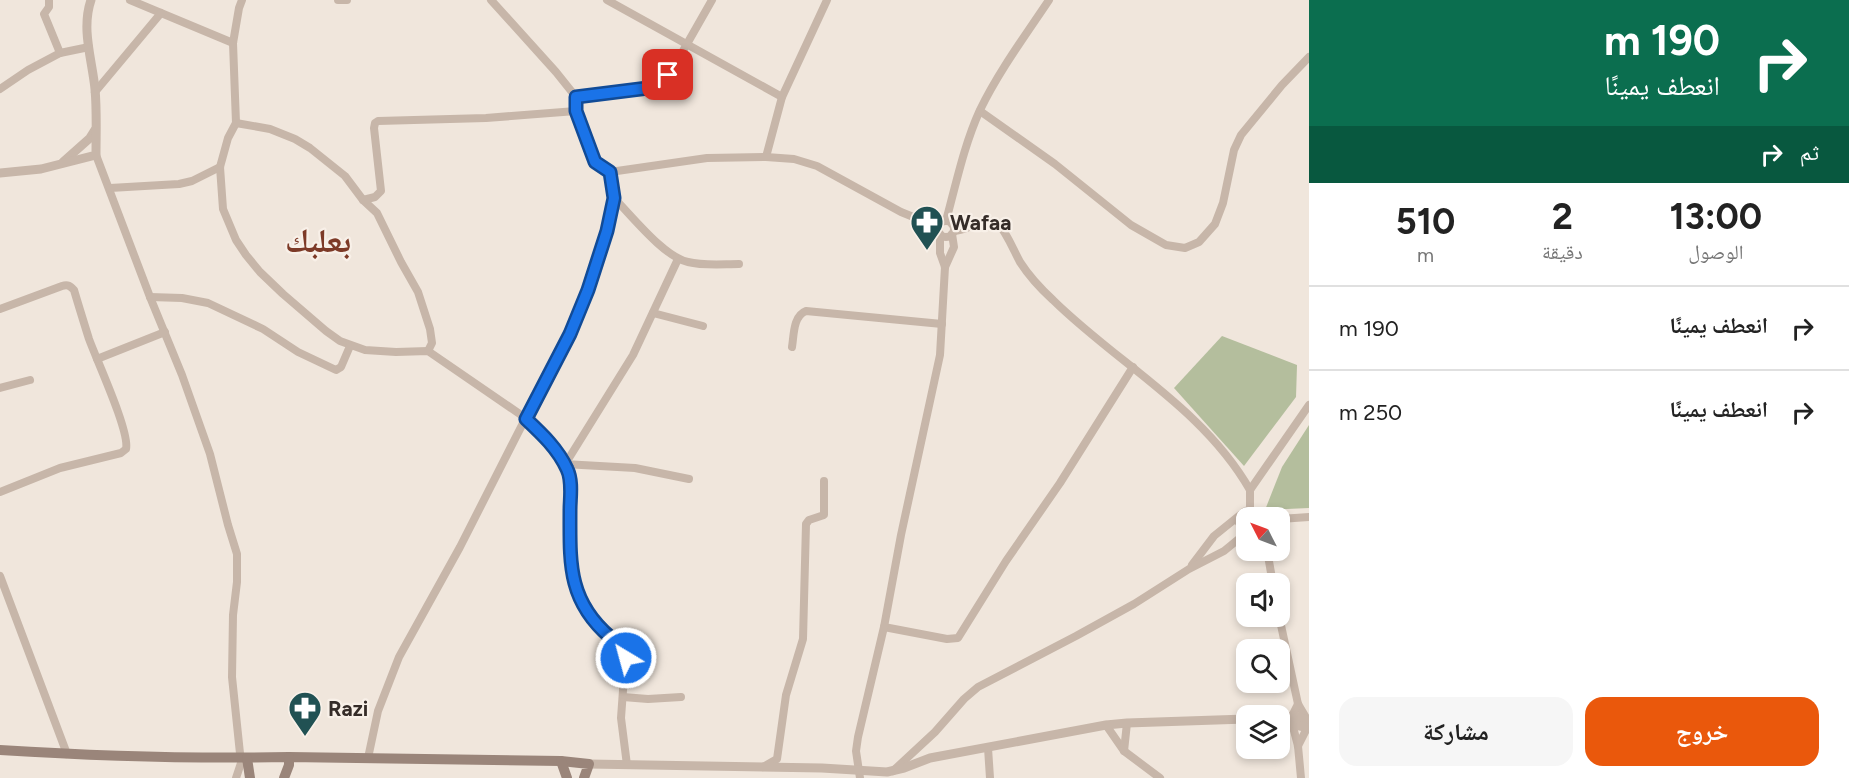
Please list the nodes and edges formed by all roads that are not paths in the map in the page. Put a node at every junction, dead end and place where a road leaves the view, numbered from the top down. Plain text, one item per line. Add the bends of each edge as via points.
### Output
1 (49, 0) edge
2 (91, 0) edge
3 (130, 0) edge
4 (242, 0) edge
5 (338, 0) edge
6 (347, 0) edge
7 (607, 0) edge
8 (712, 0) edge
9 (827, 0) edge
10 (1049, 0) edge
11 (493, 1) edge
12 (160, 14) junction
13 (233, 43) junction
14 (688, 44) junction
15 (88, 47) junction
16 (60, 53) junction
17 (1309, 57) edge
18 (0, 89) edge
19 (95, 92) junction
20 (576, 97) junction
21 (782, 97) junction
22 (576, 111) junction
23 (980, 111) junction
24 (236, 123) junction
25 (95, 130) junction
26 (96, 155) junction
27 (765, 157) junction
28 (63, 162) junction
29 (220, 167) junction
30 (610, 172) junction
31 (0, 173) edge
32 (110, 188) junction
33 (614, 198) junction
34 (363, 200) junction
35 (951, 227) junction
36 (939, 231) junction
37 (678, 259) junction
38 (739, 264) dead end
39 (945, 267) junction
40 (150, 297) junction
41 (0, 309) edge
42 (653, 313) junction
43 (942, 324) junction
44 (703, 326) dead end
45 (165, 332) junction
46 (350, 346) junction
47 (792, 347) dead end
48 (428, 351) junction
49 (97, 359) junction
50 (1133, 367) junction
51 (30, 380) dead end
52 (0, 387) edge
53 (1309, 405) edge
54 (526, 419) junction
55 (563, 461) junction
56 (689, 479) dead end
57 (824, 481) dead end
58 (1250, 490) junction
59 (0, 492) edge
60 (1250, 507) edge
61 (1309, 517) edge
62 (1236, 518) edge
63 (1290, 518) edge
64 (1236, 540) edge
65 (1189, 569) junction
66 (0, 576) edge
67 (884, 627) junction
68 (1281, 627) edge
69 (623, 697) junction
70 (681, 697) dead end
71 (1298, 704) junction
72 (1236, 719) edge
73 (1292, 720) junction
74 (1127, 723) junction
75 (1107, 725) junction
76 (1308, 725) edge
77 (1298, 746) junction
78 (988, 748) junction
79 (0, 750) edge
80 (1124, 751) junction
81 (67, 754) junction
82 (289, 757) junction
83 (244, 758) junction
84 (368, 758) junction
85 (561, 761) junction
86 (589, 764) junction
87 (627, 765) junction
88 (762, 767) junction
89 (859, 774) edge
90 (887, 774) edge
91 (236, 778) edge
92 (250, 778) edge
93 (284, 778) edge
94 (567, 778) edge
95 (584, 778) edge
96 (990, 778) edge
97 (1160, 778) edge
98 (1301, 778) edge

1 - 16 street via 44,14
2 - 15 street via 87,12
3 - 12 street
4 - 13 street
5 - 6 street
7 - 14 street
8 - 14 street
9 - 21 street
10 - 23 street via 998,76
11 - 20 street
12 - 13 street
12 - 19 street
13 - 24 street
14 - 20 street via 668,75 655,86
14 - 21 street
15 - 16 street
15 - 19 street
16 - 18 street
17 - 23 street via 1241,135 1215,224 1199,242 1185,248 1166,245 1131,225
19 - 25 street
20 - 22 street
21 - 27 street
22 - 30 street via 595,162
22 - 34 street via 378,121 374,128 381,191
23 - 35 street via 962,160
24 - 29 street
24 - 34 street via 270,129 310,148 345,176
25 - 26 street
25 - 28 street
26 - 28 street
26 - 32 street
27 - 30 street via 707,158
27 - 36 street via 817,166
28 - 31 street via 41,169
29 - 32 street via 179,184
29 - 46 street via 223,209 246,255 326,332
30 - 33 street
32 - 40 street
33 - 37 street
33 - 54 street via 607,231 578,315
34 - 48 street via 376,213 418,292 430,329 432,343
35 - 36 street via 942,222
35 - 36 street via 946,237
35 - 39 street via 954,247
35 - 50 street via 963,222 997,222 1041,289
36 - 39 street
37 - 38 street
37 - 42 street
39 - 43 street
40 - 45 street
40 - 46 street via 208,303 336,370
41 - 49 street via 62,285 71,286
42 - 44 street
42 - 55 street via 628,364 569,458
43 - 47 street via 806,311 797,320
43 - 67 street via 936,378
45 - 49 street
45 - 83 street via 210,454 237,554 232,677
46 - 48 street via 365,350
48 - 54 street
49 - 59 street via 122,423 126,449 60,468
50 - 58 street via 1222,448
50 - 67 street via 958,638
51 - 52 street
53 - 58 street
54 - 55 street
54 - 84 street via 399,657 378,711
55 - 56 street via 635,468
55 - 69 street via 570,477 573,579 587,613 612,639 625,646
57 - 88 street via 824,515 806,524 803,639 786,696 777,759
58 - 60 street
61 - 63 street
62 - 65 street via 1214,537
64 - 65 street via 1224,551
65 - 90 street via 1100,623 978,687
66 - 81 street
67 - 89 street via 858,737
68 - 71 street
69 - 70 street
69 - 87 street via 621,718
71 - 73 street
71 - 76 street
72 - 74 street
73 - 76 street
73 - 77 street
74 - 75 street
74 - 80 street
75 - 78 street
75 - 80 street
76 - 77 street
77 - 98 street
78 - 90 street via 930,758
78 - 96 street
79 - 81 main road
80 - 97 street
81 - 83 main road
82 - 83 main road
82 - 84 main road
82 - 93 main road
83 - 91 street
83 - 92 main road
84 - 85 main road
85 - 86 main road
85 - 94 main road
86 - 87 street
86 - 95 main road
87 - 88 street
88 - 89 street via 822,768
89 - 90 street

